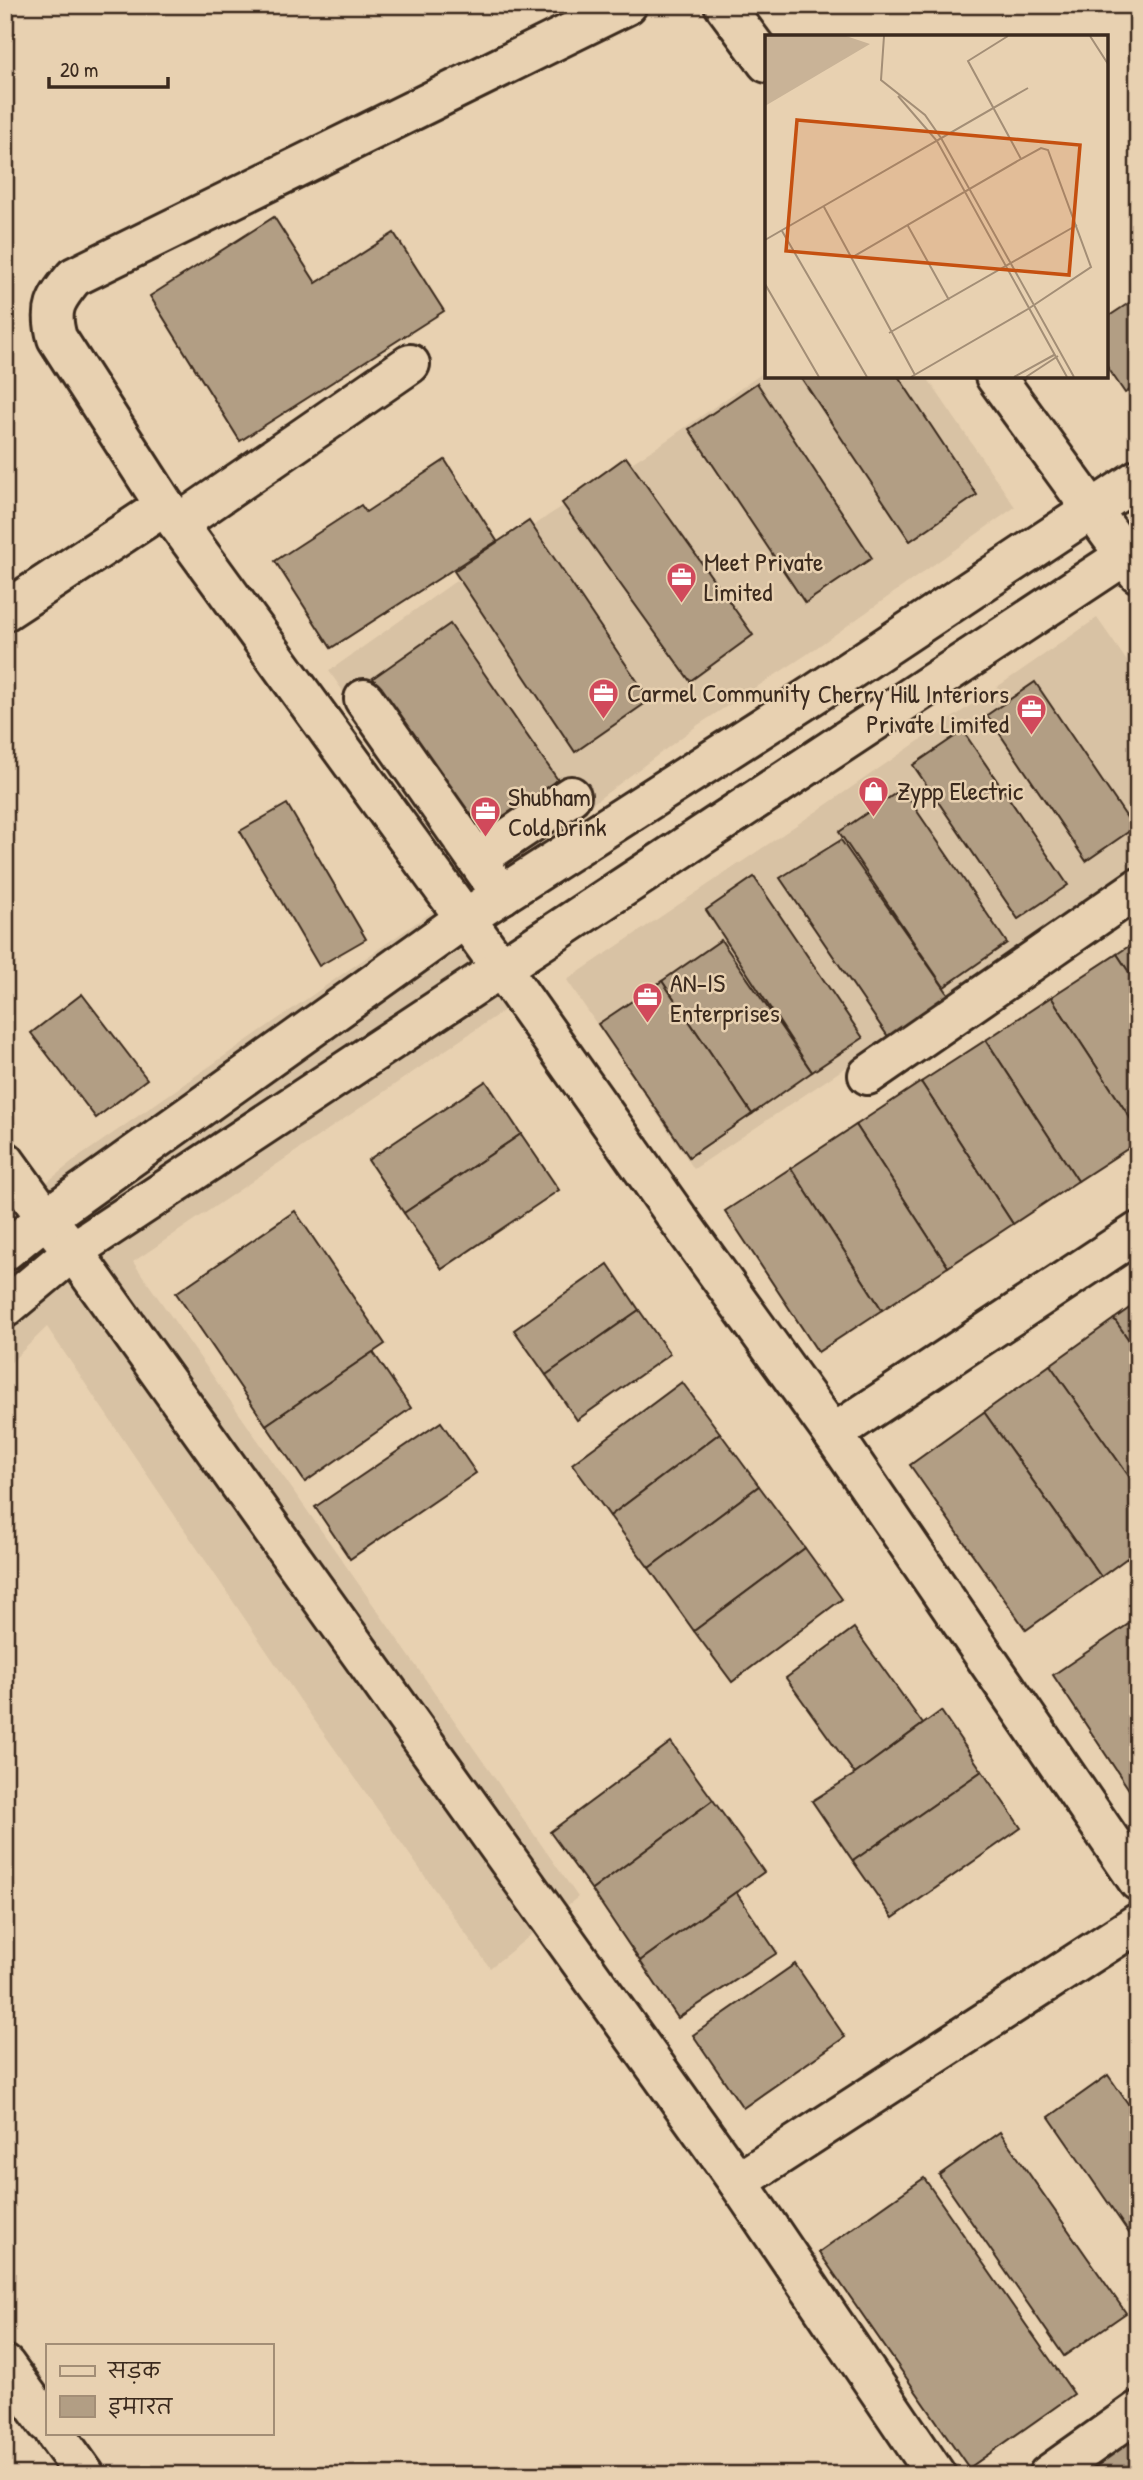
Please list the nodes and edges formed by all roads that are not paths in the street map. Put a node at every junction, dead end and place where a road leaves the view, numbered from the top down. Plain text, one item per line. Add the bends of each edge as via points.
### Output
1 (627, 5) edge
2 (724, 5) edge
3 (765, 60) edge
4 (410, 364) dead end
5 (996, 378) edge
6 (1138, 479) edge
7 (1092, 509) junction
8 (171, 515) junction
9 (1134, 558) edge
10 (5, 611) edge
11 (364, 699) dead end
12 (571, 796) dead end
13 (477, 859) junction
14 (1138, 888) edge
15 (502, 895) junction
16 (464, 919) junction
17 (502, 969) junction
18 (868, 1075) dead end
19 (5, 1161) edge
20 (46, 1218) junction
21 (1138, 1232) edge
22 (5, 1251) edge
23 (73, 1251) junction
24 (5, 1308) edge
25 (833, 1434) junction
26 (1138, 1881) edge
27 (1138, 1923) edge
28 (738, 2182) junction
29 (5, 2365) edge
30 (1138, 2411) edge
31 (46, 2422) edge
32 (56, 2434) edge
33 (85, 2475) edge
34 (936, 2475) edge
35 (1048, 2475) edge

1 - 8 street via 74,277 57,298 52,318 57,338
2 - 3 street
4 - 8 street
5 - 7 street
6 - 7 street
7 - 9 street
7 - 15 street
8 - 10 street
8 - 16 street
9 - 17 street
11 - 13 street
12 - 13 street
13 - 15 street
14 - 18 street
15 - 16 street
16 - 17 street
16 - 20 street
17 - 23 street
17 - 25 street
19 - 20 street
20 - 22 street
20 - 23 street
21 - 25 street
23 - 24 street
23 - 28 street
25 - 26 street
27 - 28 street
28 - 34 street
29 - 31 street
30 - 35 street
32 - 33 street

